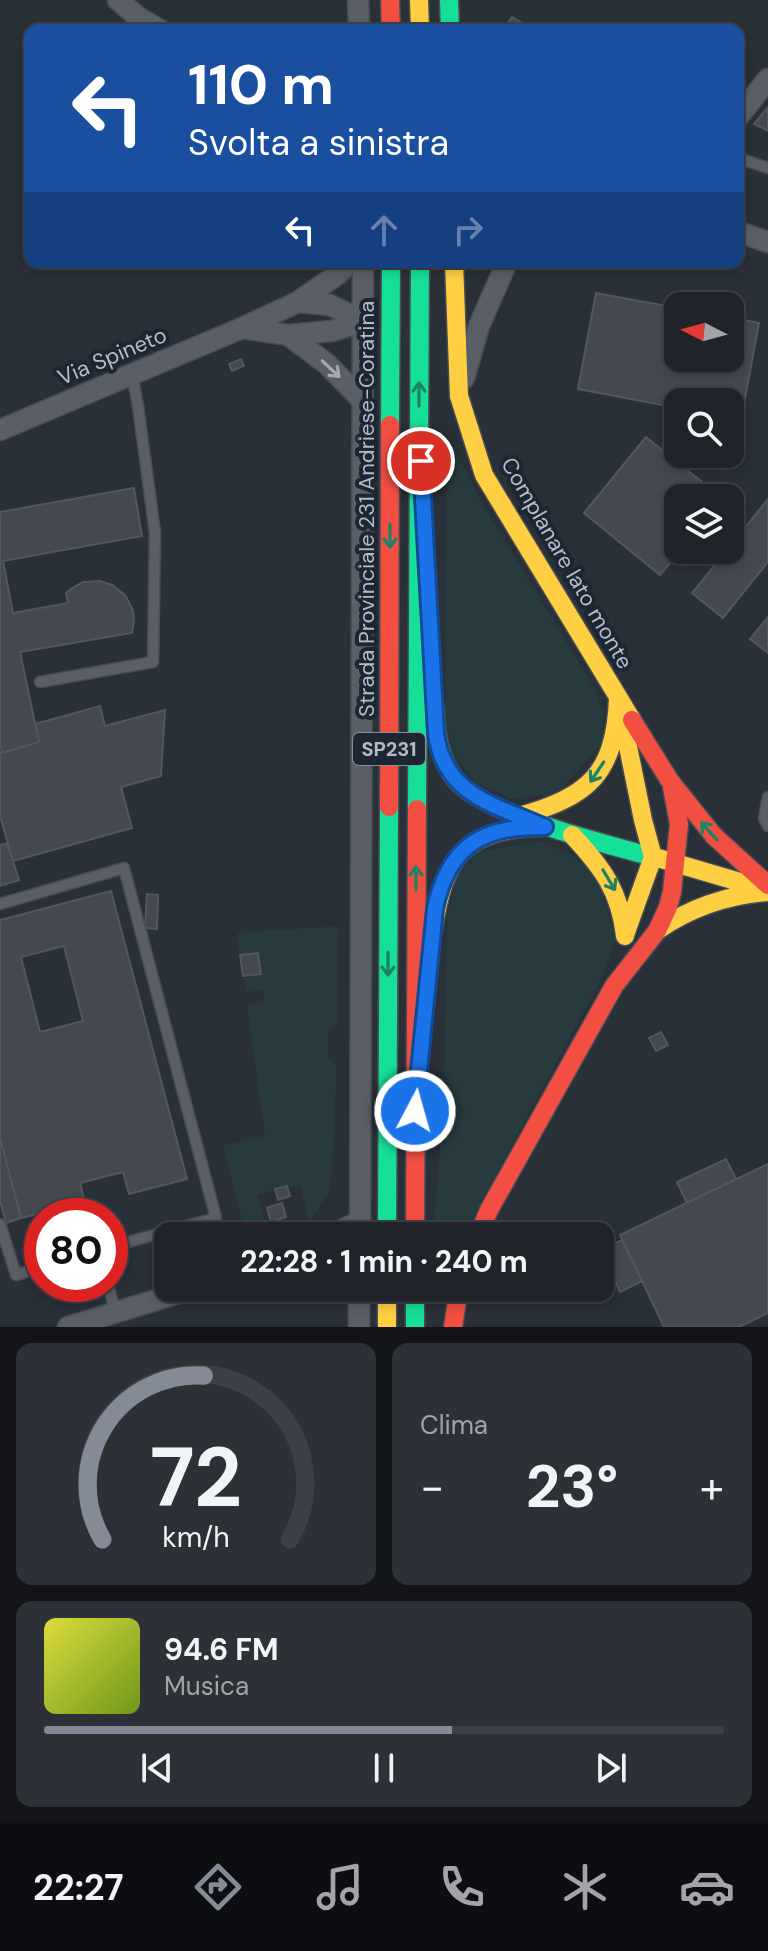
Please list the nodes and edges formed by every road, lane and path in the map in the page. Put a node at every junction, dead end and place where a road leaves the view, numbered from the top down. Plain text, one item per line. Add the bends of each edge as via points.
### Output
1 (118, 0) edge
2 (358, 0) edge
3 (390, 0) edge
4 (419, 0) edge
5 (449, 0) edge
6 (150, 24) edge
7 (359, 24) edge
8 (391, 24) edge
9 (420, 24) edge
10 (450, 24) edge
11 (768, 79) edge
12 (744, 109) edge
13 (744, 160) edge
14 (768, 168) edge
15 (744, 234) edge
16 (768, 242) edge
17 (344, 268) edge
18 (363, 268) edge
19 (391, 268) edge
20 (420, 268) edge
21 (454, 268) edge
22 (504, 268) edge
23 (298, 302) junction
24 (363, 321) junction
25 (242, 328) junction
26 (288, 335) junction
27 (132, 374) junction
28 (459, 396) junction
29 (363, 401) junction
30 (0, 430) edge
31 (419, 431) junction
32 (40, 682) dead end
33 (618, 698) junction
34 (670, 781) junction
35 (768, 797) edge
36 (520, 816) junction
37 (768, 826) edge
38 (545, 827) junction
39 (572, 835) junction
40 (653, 857) junction
41 (675, 863) junction
42 (764, 881) edge
43 (0, 904) edge
44 (657, 931) junction
45 (625, 936) junction
46 (614, 986) junction
47 (415, 1111) junction
48 (360, 1222) edge
49 (387, 1222) edge
50 (415, 1222) edge
51 (484, 1222) edge
52 (0, 1224) edge
53 (128, 1242) edge
54 (24, 1273) edge
55 (154, 1300) edge
56 (112, 1302) edge
57 (359, 1302) edge
58 (387, 1302) edge
59 (415, 1302) edge
60 (457, 1302) edge
61 (115, 1312) junction
62 (68, 1327) edge
63 (359, 1327) edge
64 (387, 1327) edge
65 (415, 1327) edge
66 (453, 1327) edge

1 - 6 street
2 - 7 street
3 - 8 main road
4 - 9 main road
5 - 10 main road
11 - 12 street
13 - 14 lane
15 - 16 street
17 - 23 street, Via Spineto
18 - 24 street
19 -> 49 main road, Strada Provinciale 231 Andriese-Coratina / SP231
31 -> 20 main road, SP231
21 - 28 main road, Complanare lato monte
22 - 28 street via 479,326
23 - 24 street via 330,305
23 - 25 street, Via Spineto
24 - 26 street via 332,331
24 - 29 street
25 - 26 street
25 - 27 street, Via Spineto
26 -> 29 street
27 - 30 street, Via Spineto
27 - 32 lane via 155,533 153,662
28 - 33 main road, Complanare lato monte via 484,475
29 - 48 street
31 - 36 main road, SP231 via 438,745 460,785
47 -> 31 main road, SP231
33 - 34 main road, Complanare lato monte
33 -> 36 main road via 610,749 593,780 568,799
33 - 40 main road, Complanare lato monte
34 - 41 main road, Complanare lato monte via 678,819
42 -> 34 main road, Complanare lato monte via 707,828
35 - 37 lane
36 - 38 main road, SP231
38 - 39 main road, SP231
38 - 47 main road, SP231 via 512,828 479,838 458,855 444,878 435,909
39 - 40 main road, SP231
39 -> 45 main road via 615,888
40 - 41 main road
40 - 45 main road, Complanare lato monte
41 - 42 main road
41 - 44 main road, Complanare lato monte via 671,900
42 - 44 main road, Complanare lato monte via 682,914
43 - 53 lane via 124,868 216,1218
44 - 46 main road, Complanare lato monte
45 - 46 main road, Complanare lato monte
46 - 51 main road, Complanare lato monte
47 - 50 main road, SP231
52 - 54 lane via 16,1275
55 - 61 street
56 - 61 lane
57 - 63 street
58 - 64 main road
59 - 65 main road
60 - 66 main road
61 - 62 street

